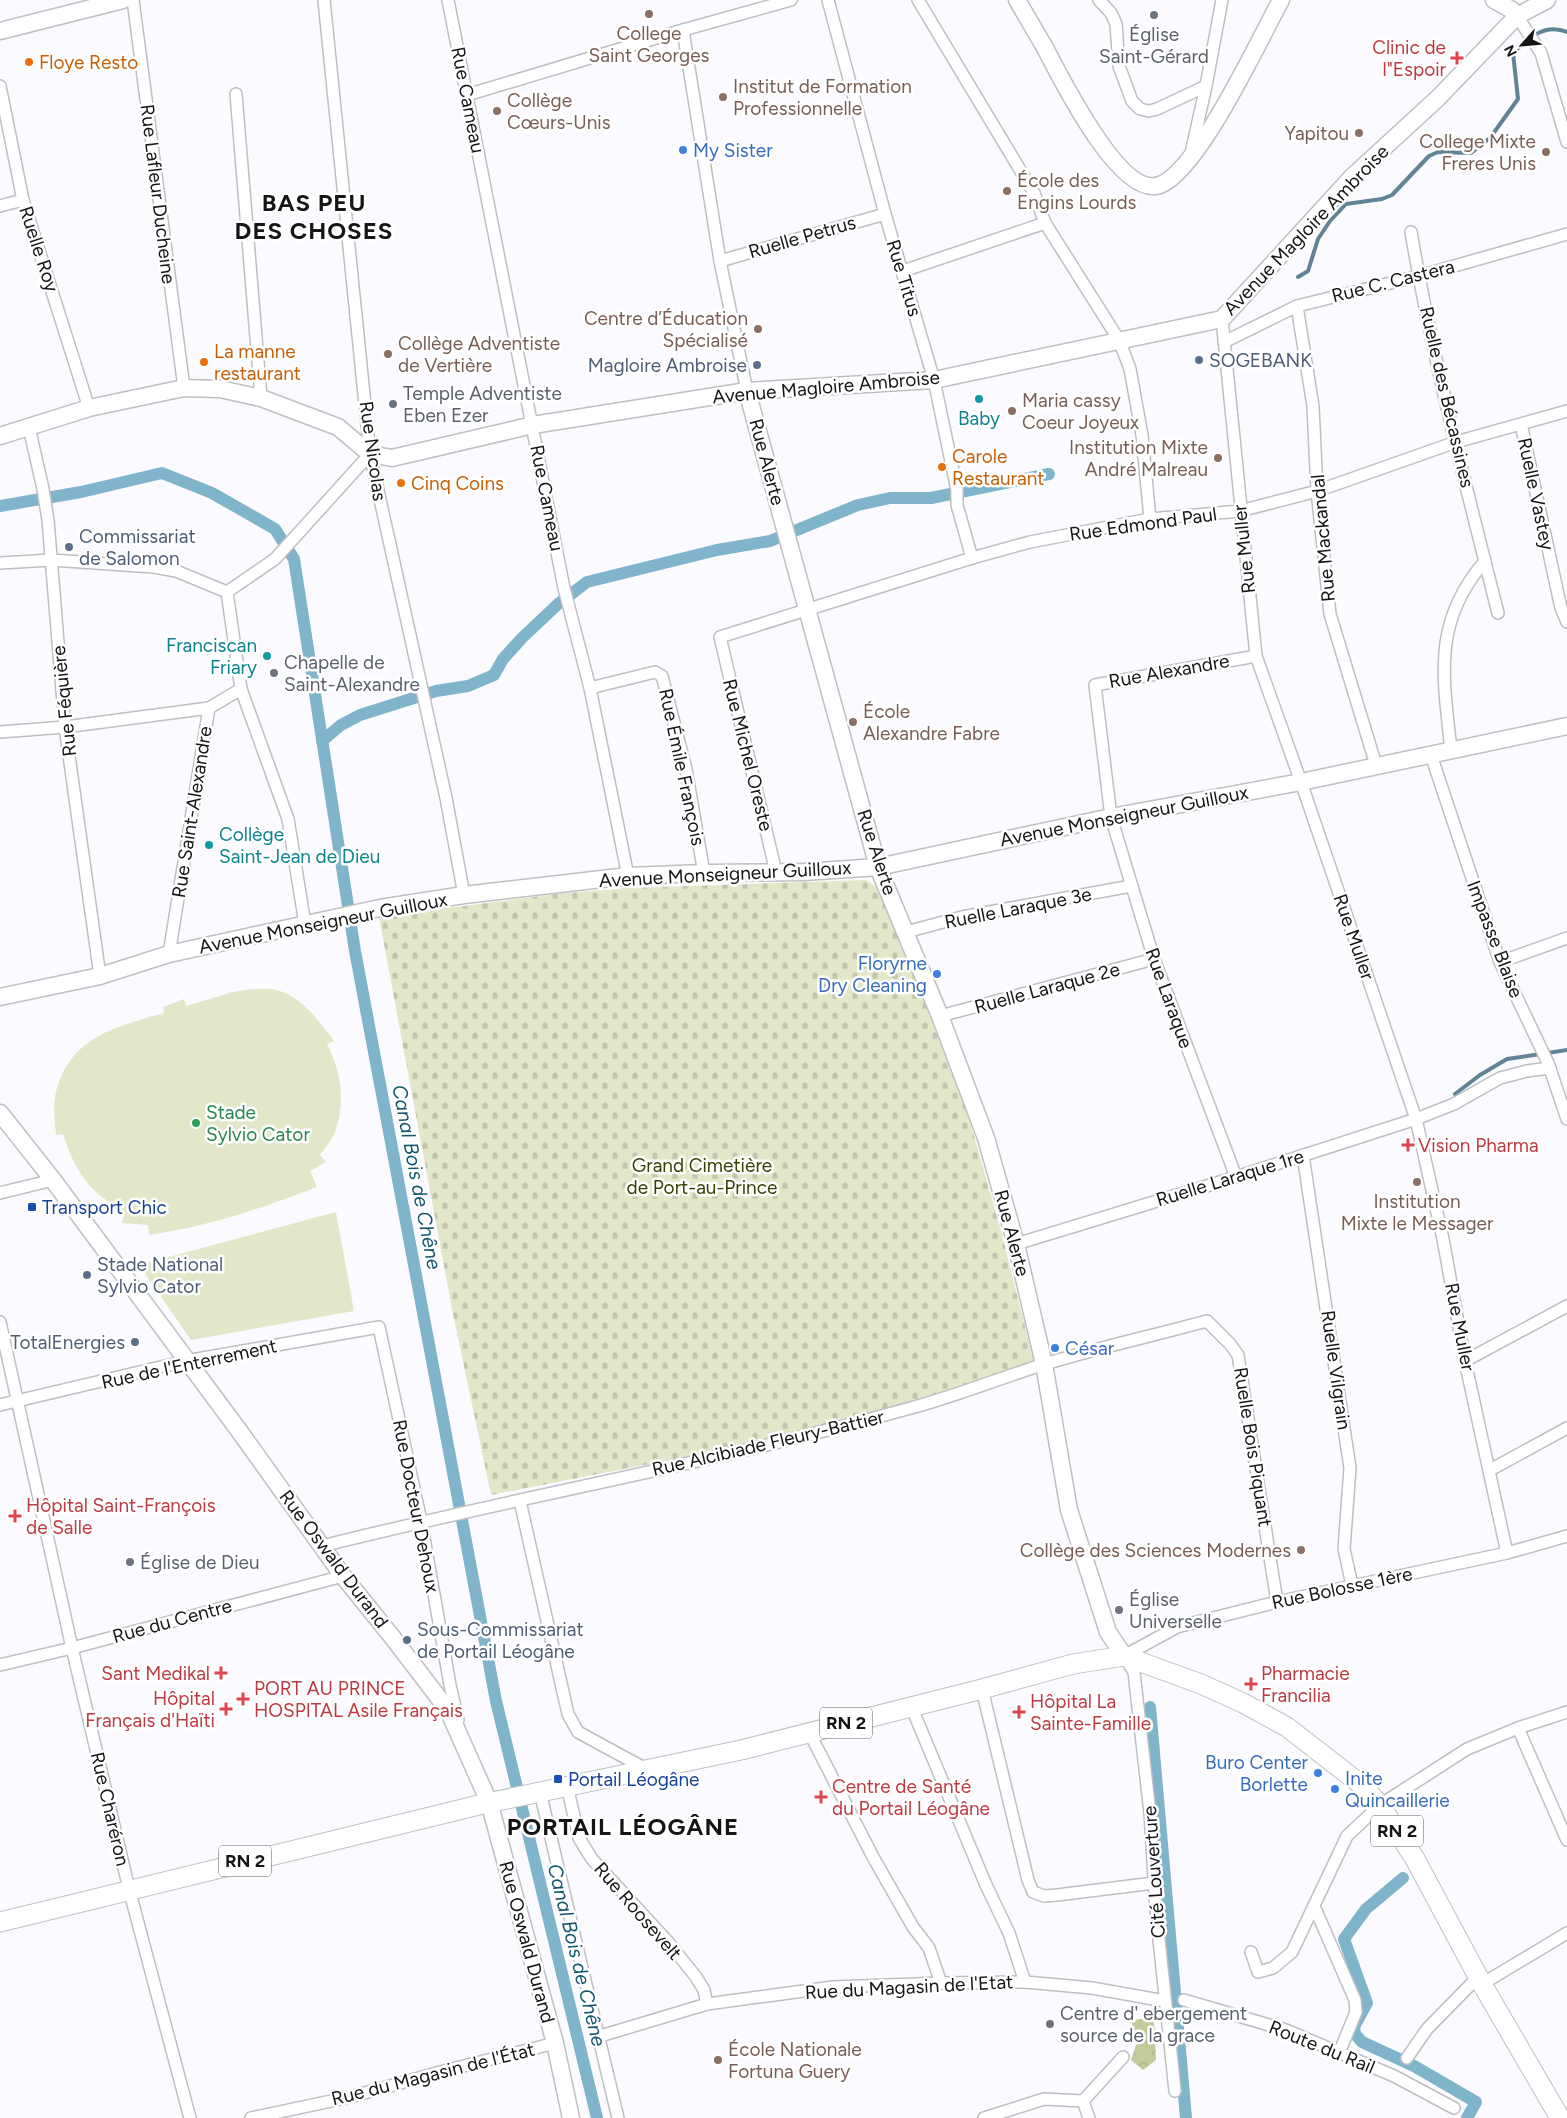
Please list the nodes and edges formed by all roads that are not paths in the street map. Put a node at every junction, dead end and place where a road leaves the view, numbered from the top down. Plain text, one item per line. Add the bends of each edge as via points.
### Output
1 (123, 0) edge
2 (133, 0) edge
3 (324, 0) edge
4 (448, 0) edge
5 (791, 0) edge
6 (828, 0) edge
7 (918, 0) edge
8 (1017, 0) edge
9 (1100, 0) edge
10 (1222, 0) edge
11 (1281, 0) edge
12 (1494, 0) edge
13 (1547, 0) edge
14 (1517, 16) junction
15 (683, 30) junction
16 (0, 31) edge
17 (0, 86) edge
18 (1206, 86) junction
19 (236, 94) dead end
20 (467, 95) junction
21 (1567, 142) edge
22 (1190, 160) junction
23 (23, 200) junction
24 (0, 206) edge
25 (885, 214) junction
26 (1045, 223) junction
27 (1411, 232) dead end
28 (1567, 234) edge
29 (720, 261) junction
30 (903, 270) junction
31 (1419, 276) junction
32 (1297, 306) junction
33 (1222, 319) junction
34 (1119, 340) junction
35 (1224, 342) junction
36 (934, 380) junction
37 (184, 388) junction
38 (747, 391) junction
39 (262, 398) junction
40 (89, 408) junction
41 (1567, 411) edge
42 (1521, 424) junction
43 (533, 425) junction
44 (29, 427) junction
45 (0, 436) edge
46 (1456, 442) junction
47 (370, 454) junction
48 (1317, 491) junction
49 (1240, 512) junction
50 (1150, 519) junction
51 (972, 558) junction
52 (51, 560) junction
53 (1485, 561) junction
54 (0, 563) edge
55 (227, 592) junction
56 (807, 609) junction
57 (1498, 613) dead end
58 (1567, 622) edge
59 (720, 638) joint
60 (1256, 656) junction
61 (241, 688) junction
62 (590, 688) junction
63 (209, 708) junction
64 (1567, 726) edge
65 (64, 727) junction
66 (0, 732) edge
67 (1451, 750) junction
68 (1431, 755) junction
69 (1376, 765) junction
70 (1301, 782) junction
71 (1111, 816) junction
72 (878, 867) junction
73 (776, 872) junction
74 (704, 873) junction
75 (628, 876) junction
76 (1130, 886) junction
77 (464, 896) junction
78 (305, 924) junction
79 (906, 932) junction
80 (1567, 938) edge
81 (169, 954) junction
82 (1154, 959) junction
83 (1500, 962) junction
84 (100, 976) junction
85 (0, 997) edge
86 (940, 1016) junction
87 (1550, 1068) junction
88 (0, 1113) edge
89 (1567, 1119) edge
90 (1416, 1120) junction
91 (1303, 1156) junction
92 (1236, 1178) junction
93 (53, 1180) junction
94 (0, 1193) edge
95 (1016, 1244) junction
96 (1567, 1306) edge
97 (0, 1322) edge
98 (379, 1327) joint
99 (1465, 1361) junction
100 (186, 1362) junction
101 (1044, 1364) junction
102 (17, 1401) junction
103 (0, 1406) edge
104 (1567, 1428) edge
105 (1490, 1470) junction
106 (520, 1501) junction
107 (421, 1521) junction
108 (1567, 1536) edge
109 (322, 1546) junction
110 (1507, 1553) junction
111 (343, 1576) junction
112 (1352, 1586) junction
113 (1277, 1602) junction
114 (72, 1648) junction
115 (1124, 1656) junction
116 (0, 1664) edge
117 (982, 1689) junction
118 (911, 1706) junction
119 (1567, 1712) edge
120 (1518, 1728) junction
121 (809, 1732) junction
122 (464, 1744) junction
123 (646, 1769) junction
124 (567, 1786) junction
125 (538, 1792) junction
126 (495, 1801) junction
127 (1380, 1805) junction
128 (1567, 1840) edge
129 (1154, 1883) junction
130 (128, 1889) junction
131 (1314, 1906) junction
132 (0, 1922) edge
133 (1567, 1933) edge
134 (1251, 1952) dead end
135 (1480, 1981) junction
136 (941, 1982) junction
137 (1025, 1982) junction
138 (1184, 2000) dead end
139 (1165, 2001) junction
140 (707, 2004) junction
141 (597, 2037) junction
142 (555, 2043) junction
143 (1338, 2053) junction
144 (1123, 2057) dead end
145 (1407, 2058) dead end
146 (1175, 2092) dead end
147 (1083, 2101) junction
148 (1454, 2108) dead end
149 (190, 2118) edge
150 (251, 2118) edge
151 (571, 2118) edge
152 (618, 2118) edge
153 (984, 2118) edge
154 (1090, 2118) edge
155 (1560, 2118) edge

1 - 16 street
2 - 37 street, Rue Lafleur Ducheine
3 - 47 street, Rue Nicolas
4 - 20 street, Rue Cameau
5 - 15 street
6 - 25 street, Rue Titus
7 - 26 street via 1034,193
8 - 22 street via 1078,109 1122,169 1145,186 1158,186 1172,178
9 - 18 street via 1116,24 1119,66 1132,101 1140,109 1157,109
10 - 18 street
11 - 22 street via 1216,120
12 - 14 street
13 - 14 street, Avenue Magloire Ambroise
14 - 21 street via 1542,53
14 - 33 street, Avenue Magloire Ambroise via 1438,98 1352,177
15 - 20 street
15 - 29 street, Rue Alerte
17 - 23 street, Ruelle Roy
18 - 22 street
19 - 39 street
20 - 43 street, Rue Cameau
23 - 24 street
23 - 40 street, Ruelle Roy
25 - 29 street, Ruelle Petrus
25 - 30 street, Rue Titus
26 - 30 street
26 - 34 street
27 - 31 street, Ruelle des Bécassines
28 - 31 street, Rue C. Castera
29 - 38 street, Rue Alerte
30 - 36 street, Rue Titus
31 - 32 street, Rue C. Castera
31 - 46 street, Ruelle des Bécassines
32 - 35 street, Rue C. Castera
32 - 48 street, Rue Mackandal via 1313,406
33 - 34 street, Avenue Magloire Ambroise
33 - 35 street, Rue Muller
34 - 36 street, Avenue Magloire Ambroise
34 - 50 street via 1130,369 1142,435
35 - 49 street, Rue Muller
36 - 38 street, Avenue Magloire Ambroise
36 - 51 street, Rue Titus via 958,506
37 - 39 street via 220,389
37 - 40 street
38 - 43 street, Avenue Magloire Ambroise
38 - 56 street, Rue Alerte
39 - 47 street via 338,428
40 - 44 street
41 - 42 street, Rue Edmond Paul
42 - 46 street, Rue Edmond Paul
42 - 58 street, Ruelle Vastey via 1561,608
43 - 47 street, Avenue Magloire Ambroise via 392,458
43 - 62 street, Rue Cameau via 564,588
44 - 45 street
44 - 52 street, Rue Féquière via 43,489
46 - 48 street, Rue Edmond Paul
46 - 53 street, Ruelle des Bécassines
47 - 55 street via 275,559
47 - 77 street, Rue Nicolas via 446,798
48 - 49 street, Rue Edmond Paul
48 - 69 street, Rue Mackandal via 1330,614
49 - 50 street, Rue Edmond Paul
49 - 60 street, Rue Muller
50 - 51 street, Rue Edmond Paul via 1030,542
51 - 56 street, Rue Edmond Paul
52 - 54 street
52 - 55 street via 176,571
52 - 65 street, Rue Féquière
53 - 57 street, Ruelle des Bécassines
53 - 67 street via 1458,600 1448,627 1443,671
55 - 61 street
56 - 59 street, Rue Edmond Paul
56 - 72 street, Rue Alerte
59 - 73 street, Rue Michel Oreste
60 - 70 street, Rue Muller
60 - 71 street, Rue Alexandre via 1095,685
61 - 63 street, Rue Saint-Alexandre
61 - 78 street via 288,819
62 - 74 street, Rue Émile François via 655,672 662,676 686,769
62 - 75 street, Rue Cameau
63 - 65 street
63 - 81 street, Rue Saint-Alexandre
64 - 67 street, Avenue Monseigneur Guilloux
65 - 66 street
65 - 84 street, Rue Féquière
67 - 68 street, Avenue Monseigneur Guilloux
68 - 69 street, Avenue Monseigneur Guilloux
68 - 83 street, Impasse Blaise
69 - 70 street, Avenue Monseigneur Guilloux
70 - 71 street, Avenue Monseigneur Guilloux
70 - 90 street, Rue Muller
71 - 72 street, Avenue Monseigneur Guilloux
71 - 76 street, Rue Laraque
72 - 73 street, Avenue Monseigneur Guilloux
72 - 79 street, Rue Alerte
73 - 74 street, Avenue Monseigneur Guilloux
74 - 75 street, Avenue Monseigneur Guilloux
75 - 77 street, Avenue Monseigneur Guilloux
76 - 79 street, Ruelle Laraque 3e
76 - 82 street, Rue Laraque
77 - 78 street, Avenue Monseigneur Guilloux via 380,908
78 - 81 street, Avenue Monseigneur Guilloux
79 - 86 street, Rue Alerte
80 - 83 street
81 - 84 street, Avenue Monseigneur Guilloux
82 - 86 street, Ruelle Laraque 2e
82 - 92 street, Rue Laraque
83 - 87 street, Impasse Blaise
84 - 85 street, Avenue Monseigneur Guilloux
86 - 95 street, Rue Alerte via 986,1138
87 - 89 street, Impasse Blaise
87 - 90 street, Ruelle Laraque 1re via 1500,1078
88 - 93 street, Rue Oswald Durand
90 - 91 street, Ruelle Laraque 1re
90 - 99 street, Rue Muller via 1443,1239
91 - 92 street, Ruelle Laraque 1re
91 - 112 street, Ruelle Vilgrain via 1350,1468 1344,1549
92 - 95 street, Ruelle Laraque 1re
93 - 94 street
93 - 100 street, Rue Oswald Durand
95 - 101 street, Rue Alerte
96 - 99 street
97 - 102 street, Rue Charéron
98 - 100 street, Rue de l'Enterrement
98 - 107 street, Rue Docteur Dehoux
99 - 105 street, Rue Muller
100 - 102 street, Rue de l'Enterrement
100 - 109 street, Rue Oswald Durand
101 - 106 street, Rue Alcibiade Fleury-Battier via 908,1409
101 - 113 street, Ruelle Bois Piquant via 1207,1321 1230,1344 1238,1356
101 - 115 street, Rue Alerte via 1069,1510 1108,1632
102 - 103 street, Rue de l'Enterrement
102 - 114 street, Rue Charéron
104 - 105 street
105 - 110 street, Rue Muller
106 - 107 street, Rue Alcibiade Fleury-Battier
106 - 123 street via 568,1714 578,1732
107 - 109 street, Rue Alcibiade Fleury-Battier
107 - 122 street, Rue Docteur Dehoux via 450,1685
108 - 110 street, Rue Bolosse 1ère
109 - 111 street, Rue Oswald Durand
110 - 112 street, Rue Bolosse 1ère
111 - 114 street, Rue du Centre
111 - 122 street, Rue Oswald Durand via 448,1710
112 - 113 street, Rue Bolosse 1ère
113 - 115 street, Rue Bolosse 1ère via 1178,1628
114 - 116 street, Rue du Centre
114 - 130 street, Rue Charéron
115 - 117 main road, RN 2 via 1073,1664
115 - 127 main road, RN 2 via 1243,1702 1287,1728 1363,1786
115 - 129 street, Cité Louverture via 1134,1672 1150,1813
117 - 118 main road, RN 2
117 - 129 street via 1033,1892 1044,1896
118 - 121 main road, RN 2
118 - 137 street via 1008,1933
119 - 120 street
120 - 127 street via 1467,1749
120 - 128 street
121 - 123 main road, RN 2 via 741,1750
121 - 136 street via 872,1857 929,1948
122 - 126 street, Rue Oswald Durand
123 - 124 main road, RN 2
124 - 125 main road, RN 2
124 - 140 street, Rue Roosevelt via 580,1838 592,1859 668,1942 704,1990
125 - 126 main road, RN 2
125 - 141 street
126 - 130 main road, RN 2
126 - 142 street, Rue Oswald Durand
127 - 131 street via 1347,1836
127 - 135 main road, RN 2 via 1428,1881
129 - 139 street, Cité Louverture
130 - 132 main road, RN 2
130 - 149 street, Rue Charéron
131 - 134 street via 1292,1952 1273,1968 1258,1972
131 - 143 street via 1356,2000 1356,2012
133 - 135 street
135 - 145 street via 1427,2028
135 - 155 main road, RN 2
136 - 137 street, Rue du Magasin de l'Etat
136 - 140 street, Rue du Magasin de l'Etat via 833,1987
137 - 139 street, Rue du Magasin de l'Etat via 1092,1988
138 - 143 street, Route du Rail via 1286,2030
139 - 146 street, Cité Louverture
140 - 141 street, Rue du Magasin de l'Etat
141 - 152 street
142 - 150 street, Rue du Magasin de l'État via 350,2097
142 - 151 street, Rue Oswald Durand
143 - 148 street, Route du Rail via 1394,2076
144 - 147 street
147 - 153 street via 1044,2099
147 - 154 street

